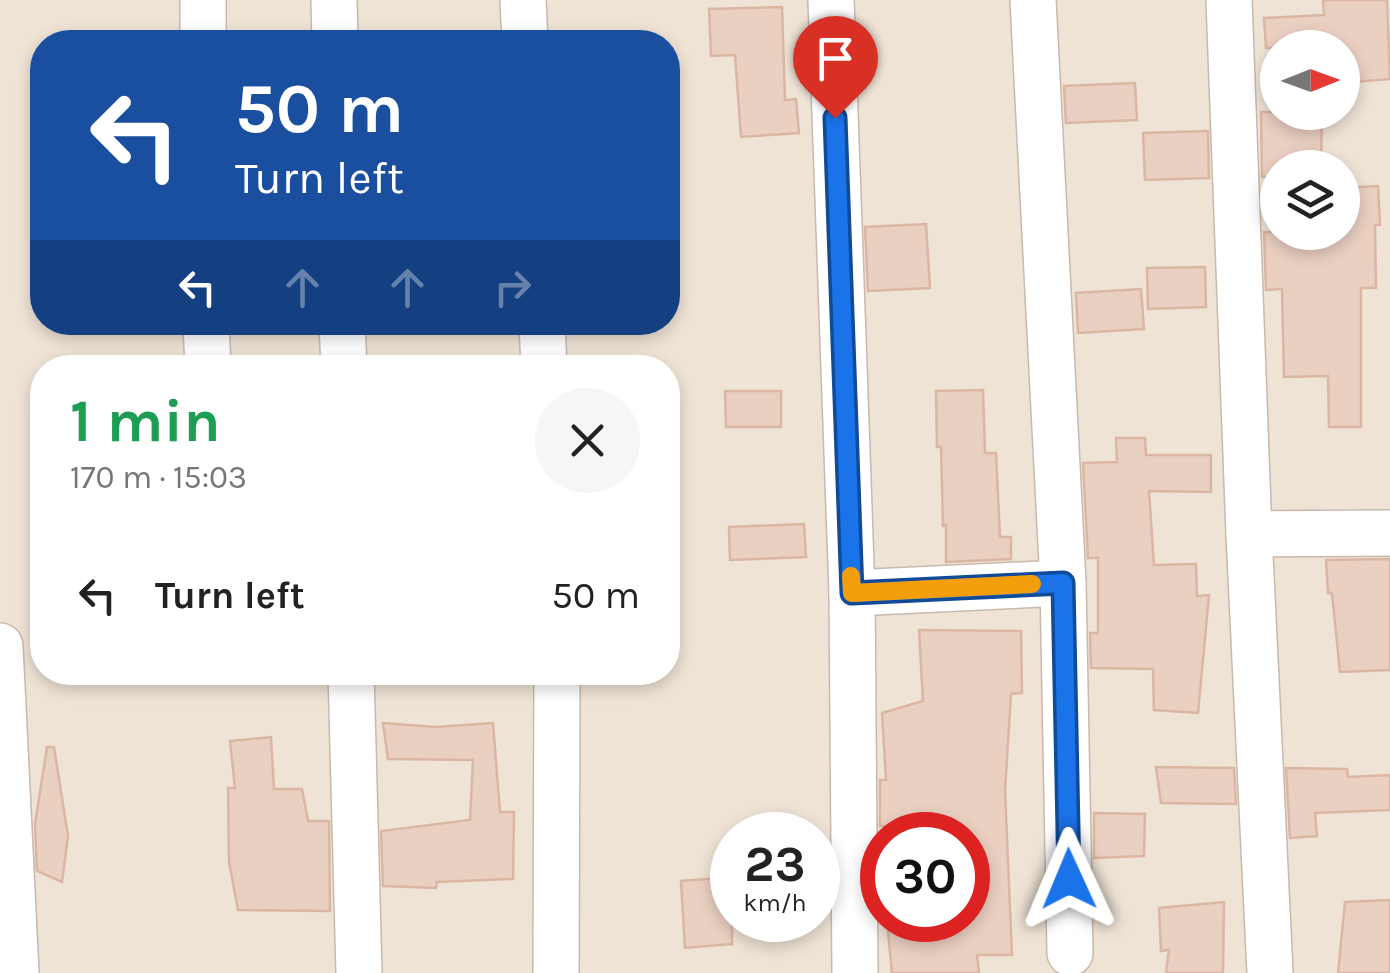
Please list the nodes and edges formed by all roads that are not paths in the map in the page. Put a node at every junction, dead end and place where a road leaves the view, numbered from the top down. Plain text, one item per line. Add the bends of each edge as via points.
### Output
1 (203, 0) edge
2 (334, 0) edge
3 (522, 0) edge
4 (831, 0) edge
5 (1033, 0) edge
6 (1229, 0) edge
7 (203, 30) edge
8 (335, 30) edge
9 (524, 30) edge
10 (1390, 533) edge
11 (1249, 534) junction
12 (1063, 583) junction
13 (852, 593) junction
14 (0, 646) edge
15 (352, 685) edge
16 (556, 685) edge
17 (1070, 953) dead end
18 (16, 973) edge
19 (359, 973) edge
20 (556, 973) edge
21 (855, 973) edge
22 (1270, 973) edge

1 - 7 street
2 - 8 street
3 - 9 street
4 - 13 street
5 - 12 street
6 - 11 street
10 - 11 street
11 - 22 street
12 - 13 street
12 - 17 street
13 - 21 street
14 - 18 street
15 - 19 street
16 - 20 street

